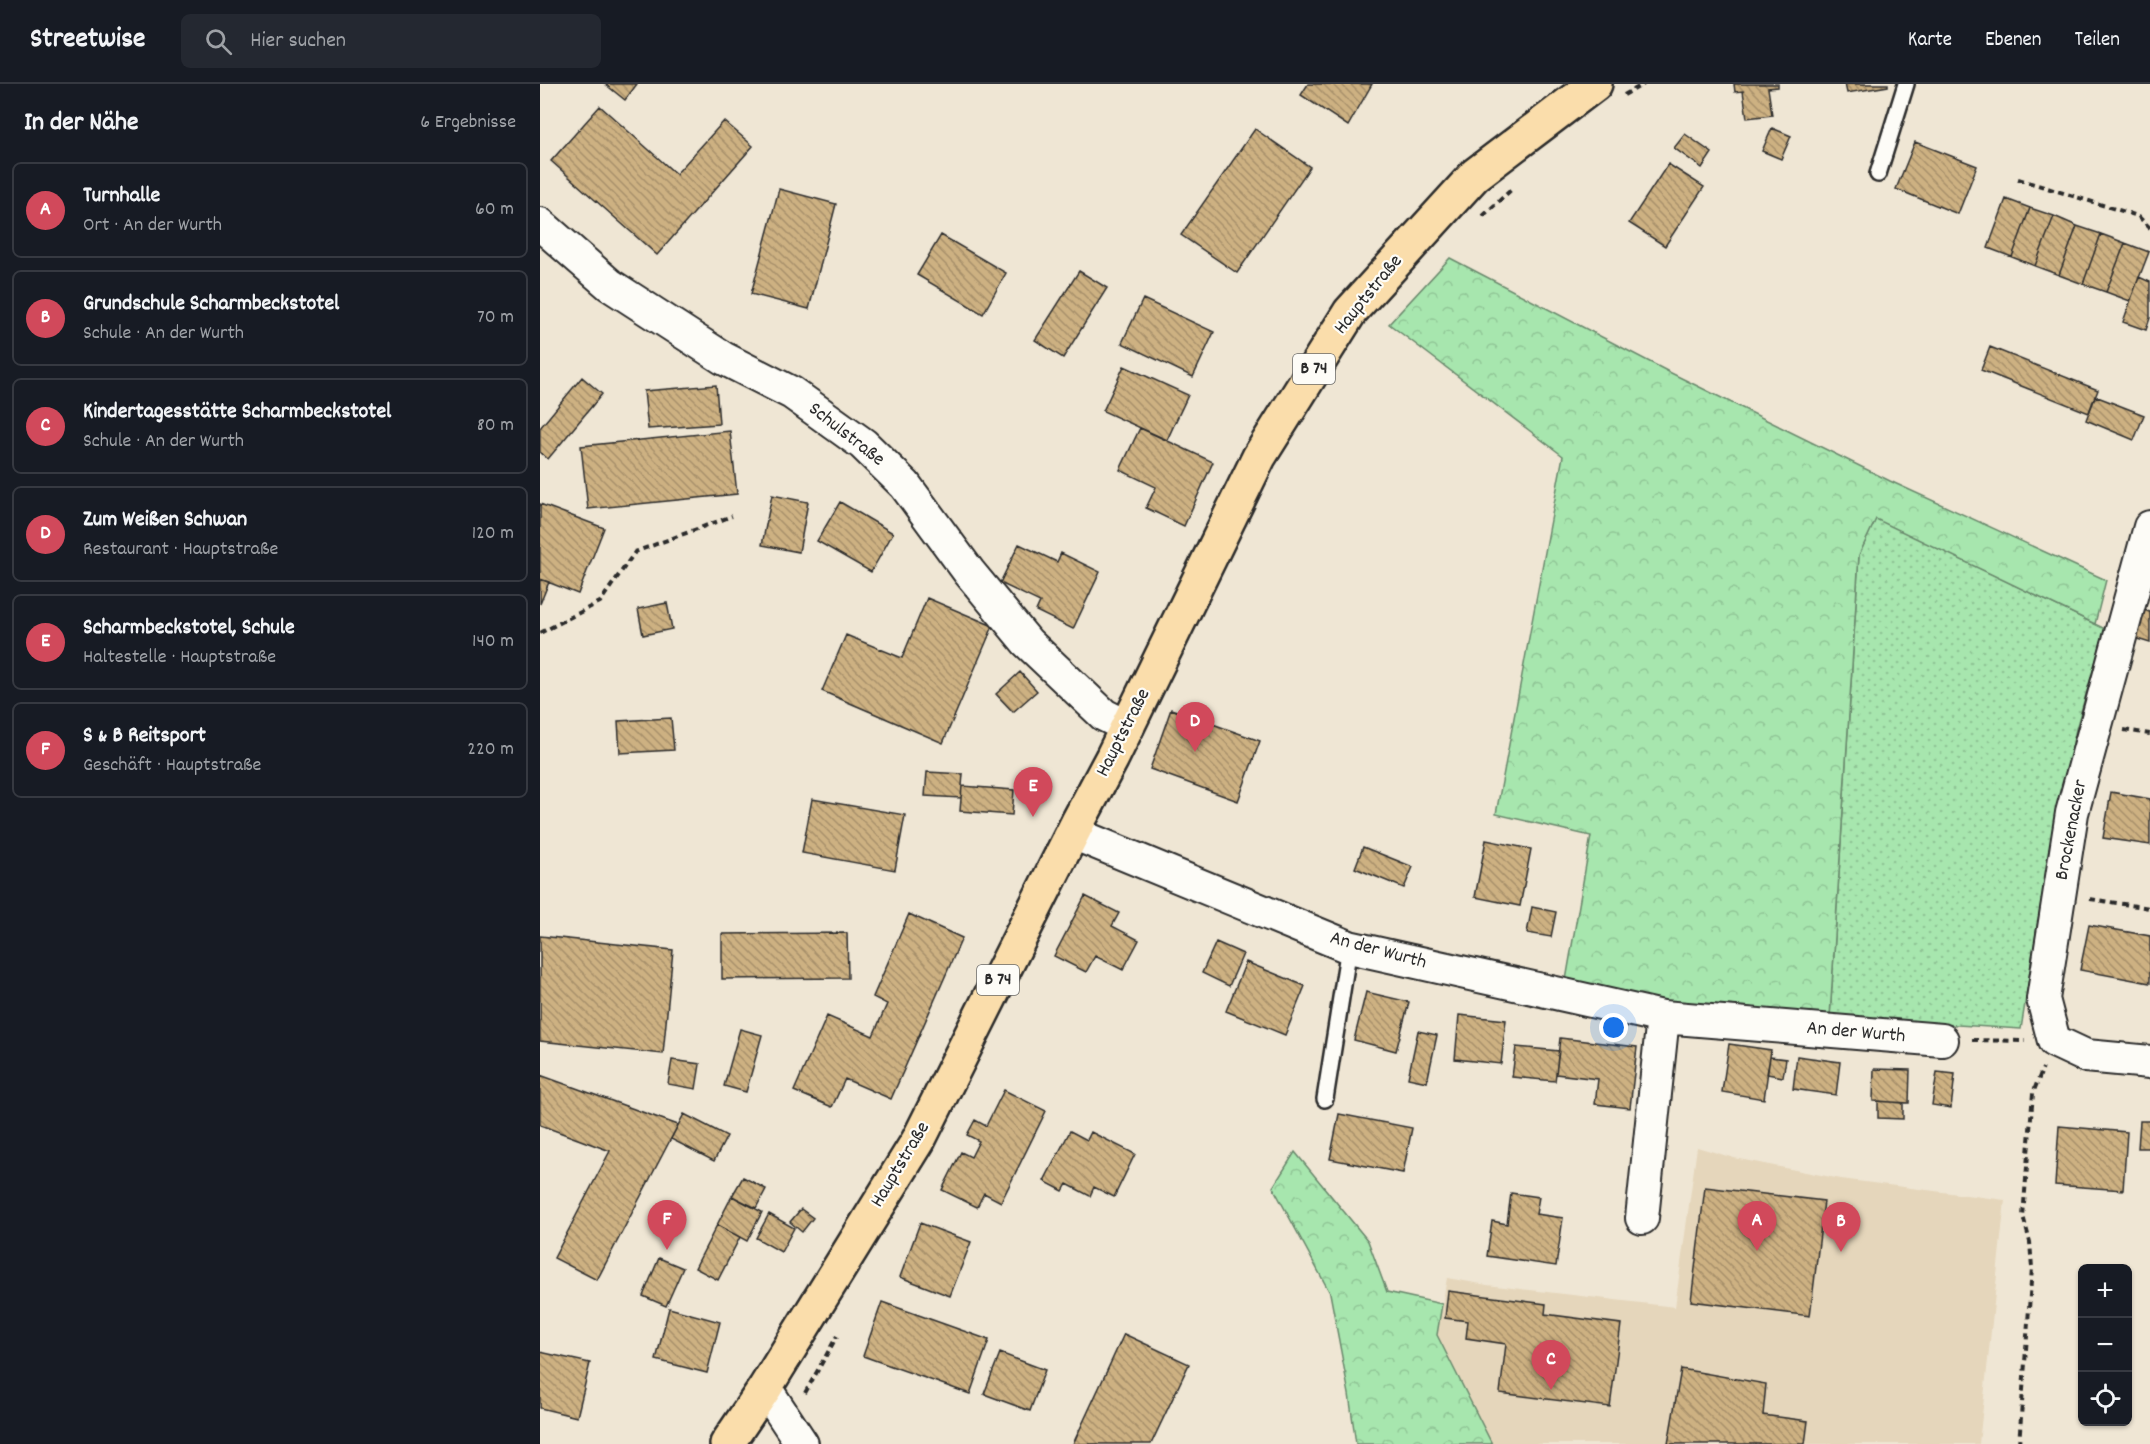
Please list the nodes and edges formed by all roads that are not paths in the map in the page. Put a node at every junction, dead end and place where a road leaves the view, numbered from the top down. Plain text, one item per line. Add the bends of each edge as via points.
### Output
1 (1906, 84) edge
2 (1606, 92) edge
3 (1878, 174) dead end
4 (540, 224) edge
5 (2150, 527) edge
6 (1128, 727) junction
7 (1073, 833) junction
8 (1349, 947) junction
9 (1663, 1017) junction
10 (1942, 1040) road end
11 (2150, 1062) edge
12 (1325, 1099) dead end
13 (1642, 1218) dead end
14 (765, 1388) junction
15 (795, 1434) edge
16 (727, 1444) edge

1 - 3 lane
2 - 6 main road, Hauptstraße / B 74 via 1475,175 1350,312 1259,457
4 - 6 street, Schulstraße via 610,285 723,358 792,393 863,444 905,485 1027,642 1104,715
5 - 11 street, Brockenacker via 2072,813 2043,999 2054,1041 2086,1056
6 - 7 main road, Hauptstraße / B 74
7 - 8 street, An der Wurth
7 - 14 main road, Hauptstraße / B 74 via 918,1141
8 - 9 street, An der Wurth
8 - 12 lane
9 - 10 street, An der Wurth
9 - 13 street
14 - 15 street
14 - 16 main road, Hauptstraße / B 74

